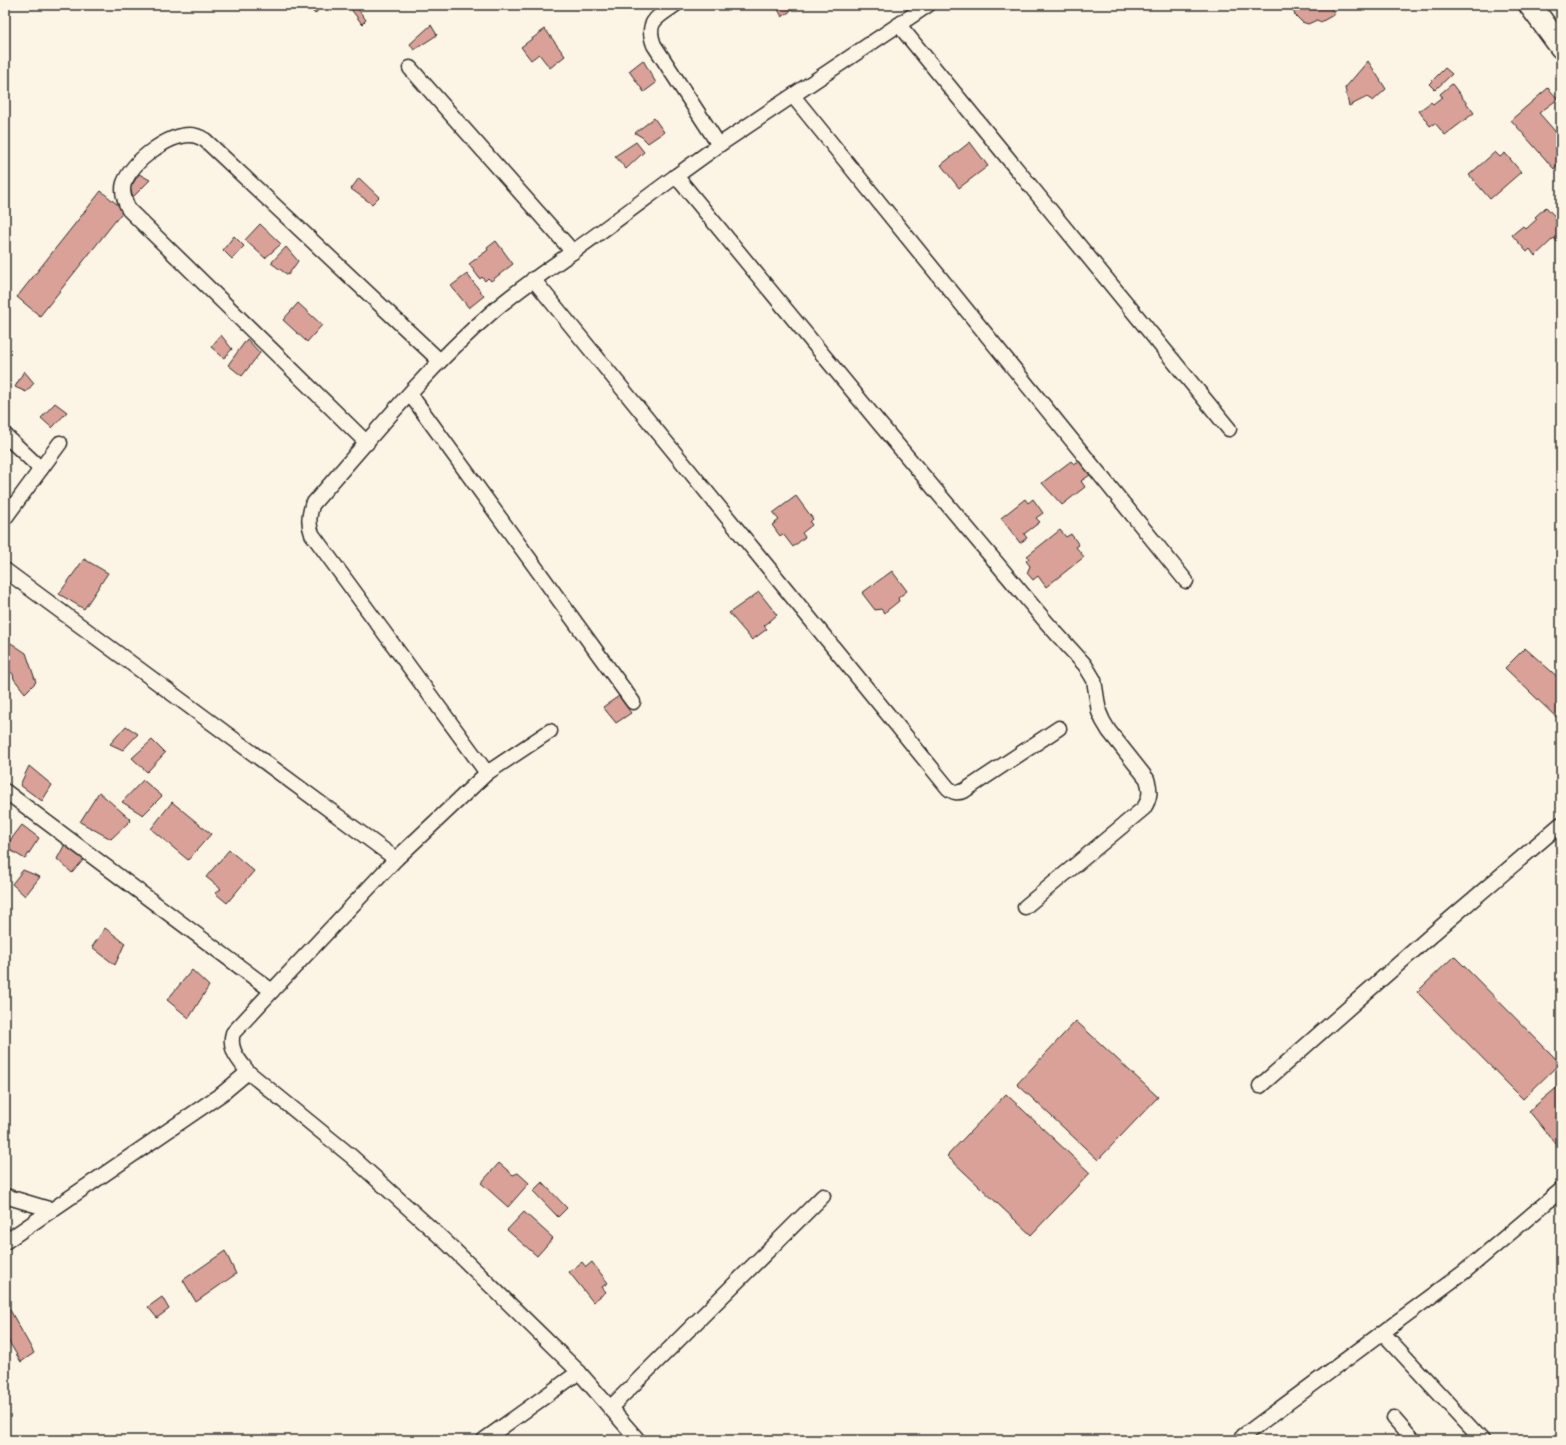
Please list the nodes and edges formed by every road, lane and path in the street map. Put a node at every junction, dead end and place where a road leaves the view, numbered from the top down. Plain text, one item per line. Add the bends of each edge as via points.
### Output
1 (675, 5) edge
2 (928, 5) edge
3 (1530, 5) edge
4 (899, 25) junction
5 (1561, 47) edge
6 (410, 68) dead end
7 (793, 96) junction
8 (719, 145) junction
9 (676, 176) junction
10 (573, 252) junction
11 (533, 279) junction
12 (440, 361) junction
13 (410, 394) junction
14 (1230, 429) dead end
15 (5, 435) edge
16 (60, 443) dead end
17 (367, 443) junction
18 (41, 469) junction
19 (5, 518) edge
20 (5, 570) edge
21 (1186, 581) dead end
22 (633, 702) dead end
23 (1059, 728) dead end
24 (550, 732) dead end
25 (487, 773) junction
26 (5, 790) edge
27 (1561, 824) edge
28 (396, 859) junction
29 (1025, 907) dead end
30 (272, 991) junction
31 (248, 1072) junction
32 (1260, 1086) dead end
33 (1561, 1190) edge
34 (5, 1196) edge
35 (823, 1196) dead end
36 (52, 1210) junction
37 (5, 1242) edge
38 (1383, 1333) junction
39 (579, 1372) junction
40 (610, 1408) junction
41 (1394, 1418) dead end
42 (1243, 1436) dead end
43 (484, 1440) edge
44 (638, 1440) edge
45 (1413, 1440) edge
46 (1482, 1440) edge

1 - 8 street via 653,22 651,38
2 - 4 street
3 - 5 main road
4 - 7 street
4 - 14 street
6 - 10 street
7 - 8 street
7 - 21 street
8 - 9 street
9 - 10 street
9 - 29 street via 1046,623 1085,665 1094,680 1099,712 1106,726 1147,779 1150,795 1144,808
10 - 11 street
11 - 12 street via 492,312
11 - 23 street via 952,792 964,791
12 - 13 street
12 - 17 street via 206,140 191,135 172,139 153,150 132,170 124,183 124,197 129,210
13 - 17 street
13 - 22 street
15 - 18 street
16 - 18 street
17 - 25 street via 312,505 308,517 312,534
18 - 19 street
20 - 28 street
24 - 25 street
25 - 28 street
26 - 30 street
27 - 32 street
28 - 30 street
30 - 31 street via 233,1033 231,1039 232,1050
31 - 36 street via 223,1093
31 - 39 street via 351,1156 446,1242
33 - 38 street via 1464,1272
34 - 36 street
35 - 40 street
36 - 37 street
38 - 42 street
38 - 46 street
39 - 40 street
39 - 43 street
40 - 44 street
41 - 45 street

